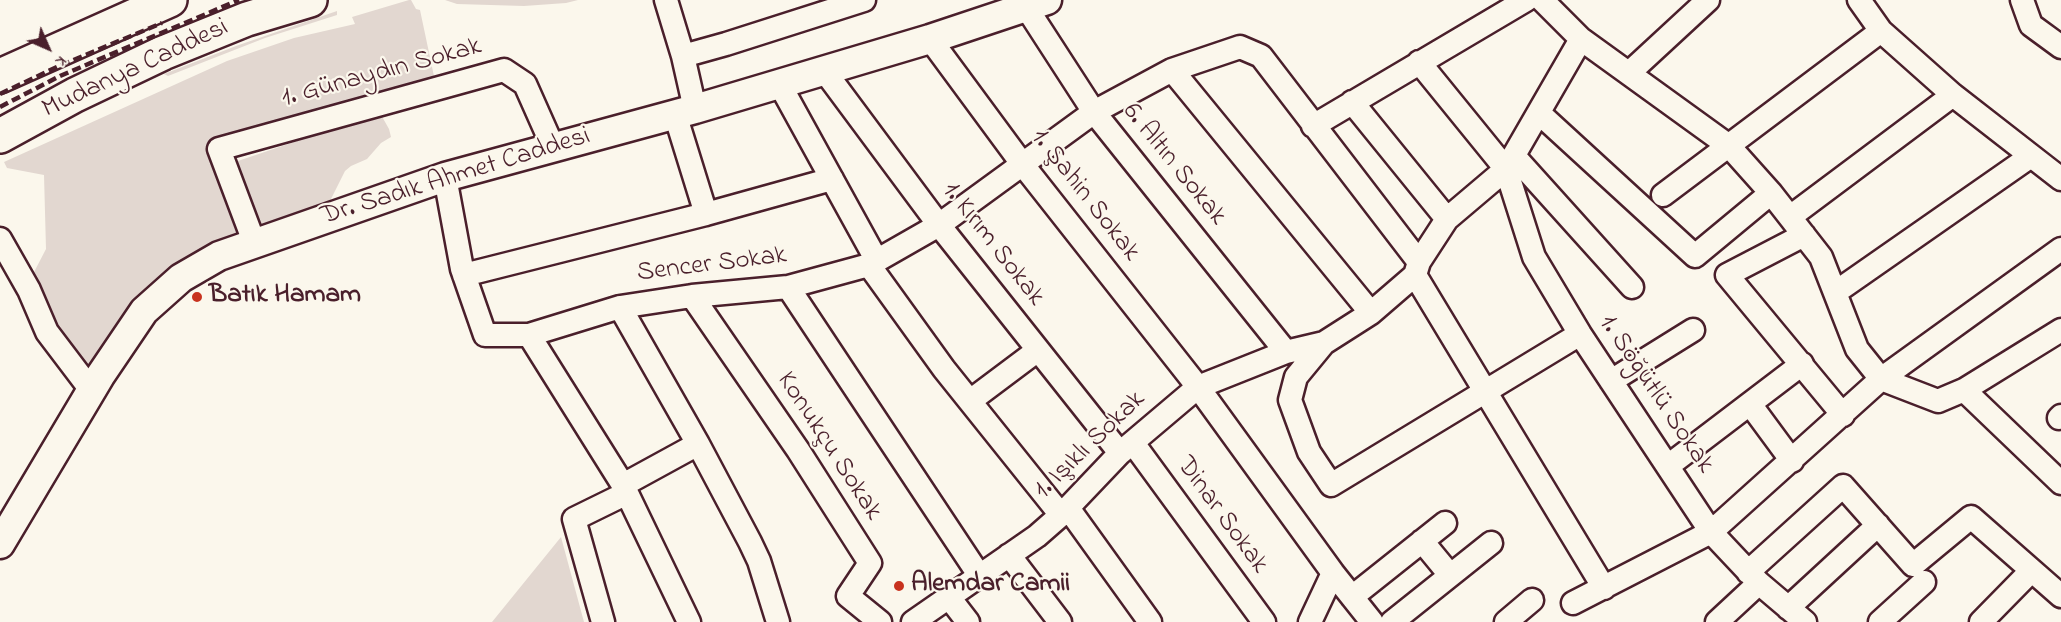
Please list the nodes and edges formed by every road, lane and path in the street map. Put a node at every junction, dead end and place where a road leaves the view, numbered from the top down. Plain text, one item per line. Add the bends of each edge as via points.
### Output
1 (170, 0) edge
2 (310, 0) edge
3 (666, 0) edge
4 (864, 0) edge
5 (1526, 0) edge
6 (1542, 0) edge
7 (1708, 0) edge
8 (1859, 0) edge
9 (2022, 0) edge
10 (1036, 3) edge
11 (1881, 31) junction
12 (930, 39) junction
13 (1581, 39) junction
14 (2061, 47) edge
15 (683, 56) junction
16 (1419, 62) junction
17 (823, 69) junction
18 (1172, 70) junction
19 (1629, 73) junction
20 (0, 76) edge
21 (779, 83) junction
22 (1953, 95) junction
23 (1352, 102) junction
24 (685, 111) junction
25 (1094, 112) junction
26 (1539, 113) junction
27 (1313, 126) junction
28 (0, 136) edge
29 (1729, 146) junction
30 (553, 147) junction
31 (2031, 156) junction
32 (1510, 162) junction
33 (1023, 165) junction
34 (445, 177) junction
35 (2061, 178) edge
36 (832, 179) junction
37 (1771, 193) junction
38 (1663, 195) dead end
39 (706, 214) junction
40 (1790, 216) junction
41 (1447, 219) junction
42 (939, 225) junction
43 (1804, 235) junction
44 (0, 239) edge
45 (254, 242) junction
46 (2061, 249) edge
47 (873, 263) junction
48 (1417, 268) junction
49 (464, 275) junction
50 (1632, 286) dead end
51 (788, 287) junction
52 (1836, 292) junction
53 (692, 296) junction
54 (620, 307) junction
55 (1371, 313) junction
56 (1693, 330) dead end
57 (2061, 330) edge
58 (1580, 334) junction
59 (529, 335) junction
60 (1324, 343) junction
61 (1038, 350) junction
62 (1286, 352) junction
63 (1802, 364) junction
64 (1881, 379) junction
65 (1611, 381) junction
66 (1198, 387) junction
67 (91, 390) junction
68 (1964, 390) junction
69 (1485, 393) junction
70 (970, 401) junction
71 (1749, 404) junction
72 (1843, 415) junction
73 (698, 444) junction
74 (1126, 448) junction
75 (1792, 461) junction
76 (1668, 466) junction
77 (2061, 483) edge
78 (625, 489) junction
79 (1064, 511) junction
80 (1445, 523) dead end
81 (1878, 525) junction
82 (1711, 532) junction
83 (1422, 541) junction
84 (1491, 543) dead end
85 (0, 544) edge
86 (1009, 555) junction
87 (2031, 571) junction
88 (1333, 573) junction
89 (979, 575) junction
90 (1450, 575) junction
91 (1753, 577) junction
92 (1924, 582) dead end
93 (1604, 588) junction
94 (948, 596) junction
95 (2061, 596) edge
96 (1352, 597) junction
97 (1532, 600) dead end
98 (1573, 603) dead end
99 (1797, 615) edge
100 (603, 622) edge
101 (689, 622) edge
102 (778, 622) edge
103 (880, 622) edge
104 (913, 622) edge
105 (968, 622) edge
106 (1060, 622) edge
107 (1150, 622) edge
108 (1264, 622) edge
109 (1310, 622) edge
110 (1372, 622) edge
111 (1392, 622) edge
112 (1506, 622) edge
113 (1717, 622) edge
114 (1880, 622) edge
115 (1981, 622) edge

1 - 20 highway, Mudanya Caddesi
2 - 28 highway, Mudanya Caddesi via 247,19 163,53
3 - 15 street
4 - 15 street
5 - 16 street
6 - 13 street
7 - 19 street
8 - 11 street
9 - 14 street via 2031,25
10 - 12 main road, Dr. Sadık Ahmet Caddesi
10 - 25 street, 6. Altın Sokak
11 - 22 street
11 - 29 street
12 - 17 main road, Dr. Sadık Ahmet Caddesi
12 - 33 street, 1. Şahin Sokak
13 - 19 street
13 - 26 street, 1. Işıklı Sokak
15 - 24 street
16 - 23 street
16 - 32 street
17 - 21 main road, Dr. Sadık Ahmet Caddesi
17 - 42 street, 1. Kırım Sokak
18 - 25 street, Sencer Sokak
18 - 27 street, Sencer Sokak via 1240,47 1261,56
18 - 55 street
19 - 29 street
21 - 24 main road, Dr. Sadık Ahmet Caddesi
21 - 36 street
22 - 31 street
22 - 40 street
23 - 27 street
23 - 41 street
24 - 30 main road, Dr. Sadık Ahmet Caddesi
24 - 39 street
25 - 33 street, Sencer Sokak
25 - 62 street, 6. Altın Sokak
26 - 32 street, 1. Işıklı Sokak
26 - 37 street via 1695,256
27 - 48 street
29 - 37 street
29 - 38 street
30 - 34 main road, Dr. Sadık Ahmet Caddesi
30 - 45 street, 1. Günaydın Sokak via 525,84 504,70 219,149
31 - 35 street
31 - 52 street
32 - 41 street, 1. Işıklı Sokak
32 - 50 street
32 - 58 street, 1. Söğütlü Sokak via 1534,257
33 - 42 street, Sencer Sokak
33 - 66 street, 1. Şahin Sokak
34 - 45 main road, Dr. Sadık Ahmet Caddesi
34 - 49 street
36 - 39 street
36 - 47 street
37 - 40 street
39 - 49 street
40 - 43 street
41 - 48 street, 1. Işıklı Sokak
42 - 47 street, Sencer Sokak
42 - 61 street, 1. Kırım Sokak
43 - 52 street via 1821,257
43 - 63 street via 1727,275
44 - 67 street via 25,281 47,332
45 - 67 main road, Dr. Sadık Ahmet Caddesi via 181,278 144,311
46 - 64 street
47 - 51 street, Sencer Sokak
47 - 70 street
48 - 55 street, 1. Işıklı Sokak
48 - 69 street
49 - 59 street, Sencer Sokak via 485,335
51 - 53 street, Sencer Sokak
51 - 89 street
52 - 64 street via 1857,349
53 - 54 street, Sencer Sokak
53 - 103 street, Konukçu Sokak via 798,450 870,564 848,596
54 - 59 street, Sencer Sokak
54 - 73 street
55 - 60 street, 1. Işıklı Sokak
56 - 65 street
57 - 68 street
58 - 65 street, 1. Söğütlü Sokak
58 - 69 street
59 - 78 street
60 - 62 street, 1. Işıklı Sokak
60 - 69 street, 1. Işıklı Sokak via 1296,377 1290,400 1309,452 1331,485
61 - 70 street
61 - 74 street, 1. Kırım Sokak
62 - 66 street, 1. Işıklı Sokak
63 - 71 street
63 - 72 street
64 - 68 street via 1938,401
64 - 72 street
65 - 76 street, 1. Söğütlü Sokak
66 - 74 street, 1. Işıklı Sokak
66 - 88 street, 1. Şahin Sokak
67 - 85 main road, Dr. Sadık Ahmet Caddesi
68 - 77 street
69 - 93 street
70 - 79 street
71 - 75 street
71 - 76 street
72 - 75 street
73 - 78 street
73 - 102 street via 755,551
74 - 79 street, 1. Işıklı Sokak
74 - 108 street, Dinar Sokak
75 - 82 street
76 - 82 street, 1. Söğütlü Sokak
78 - 100 street via 573,519
78 - 101 street
79 - 86 street, 1. Işıklı Sokak
79 - 107 street
80 - 83 street
81 - 87 street via 1913,565 1971,517
81 - 91 street via 1843,486
81 - 99 street
82 - 91 street, 1. Söğütlü Sokak
82 - 93 street
83 - 90 street
83 - 96 street
84 - 90 street
86 - 89 street, 1. Işıklı Sokak
86 - 106 street
87 - 95 street
87 - 115 street
88 - 96 street, 1. Şahin Sokak
88 - 109 street
89 - 94 street, 1. Işıklı Sokak
90 - 111 street
91 - 99 street, 1. Söğütlü Sokak
91 - 113 street
92 - 114 street
93 - 98 street
94 - 104 street, 1. Işıklı Sokak
94 - 105 street
96 - 110 street, 1. Şahin Sokak
97 - 112 street

